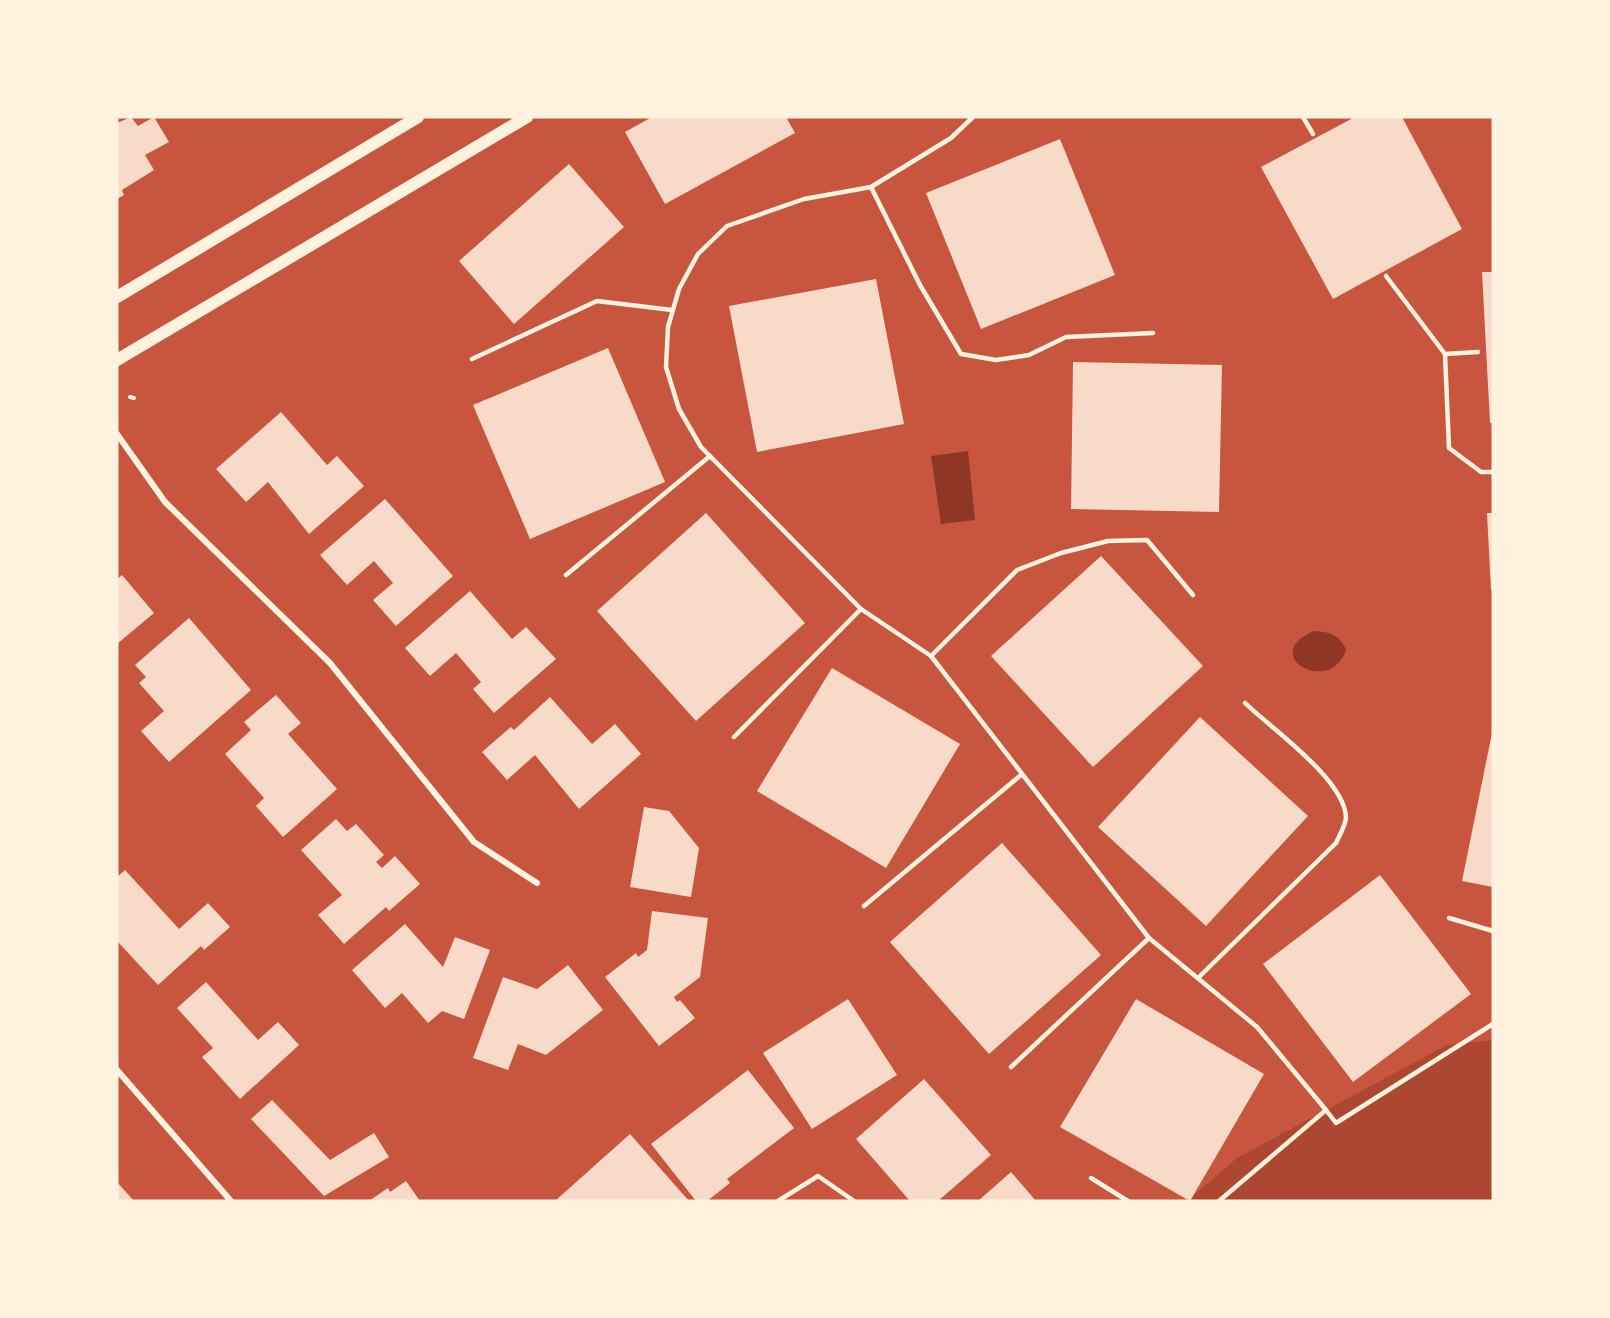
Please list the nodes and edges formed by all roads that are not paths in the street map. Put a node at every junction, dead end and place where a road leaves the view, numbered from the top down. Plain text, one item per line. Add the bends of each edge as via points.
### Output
1 (418, 117) edge
2 (527, 117) edge
3 (974, 117) edge
4 (1302, 117) edge
5 (1313, 134) dead end
6 (871, 187) junction
7 (1386, 276) dead end
8 (117, 297) edge
9 (672, 310) junction
10 (1153, 333) dead end
11 (1478, 352) dead end
12 (1445, 354) junction
13 (471, 359) dead end
14 (117, 360) edge
15 (117, 434) edge
16 (710, 456) junction
17 (1493, 472) edge
18 (566, 574) dead end
19 (1193, 595) dead end
20 (861, 609) junction
21 (931, 656) junction
22 (1245, 703) dead end
23 (734, 737) dead end
24 (1021, 775) junction
25 (537, 883) dead end
26 (864, 906) dead end
27 (1449, 918) dead end
28 (1493, 931) edge
29 (1149, 938) junction
30 (1198, 978) junction
31 (1493, 1024) edge
32 (1011, 1067) dead end
33 (117, 1070) edge
34 (1326, 1110) junction
35 (1090, 1178) dead end
36 (231, 1201) edge
37 (778, 1201) edge
38 (854, 1201) edge
39 (1128, 1201) edge
40 (1219, 1201) edge

1 - 8 main road
2 - 14 main road
3 - 6 lane via 951,138
4 - 5 lane
6 - 9 lane via 804,199 727,226 698,254
6 - 10 lane via 925,295 961,354 996,360 1029,355 1066,337
7 - 12 lane
9 - 13 lane via 597,301
9 - 16 lane via 666,367 679,410
11 - 12 lane
12 - 17 lane via 1449,448 1481,472
15 - 25 street via 165,502 330,663 474,842
16 - 18 lane
16 - 20 lane
19 - 21 lane via 1147,540 1108,541 1061,552 1017,570
20 - 21 lane
20 - 23 lane
21 - 24 lane
22 - 30 lane via 1324,775 1343,802 1346,820 1336,843
24 - 26 lane
24 - 29 lane
27 - 28 lane
29 - 30 lane
29 - 32 lane
30 - 34 lane via 1257,1027
31 - 34 lane via 1336,1122
33 - 36 street
34 - 40 lane
35 - 39 lane
37 - 38 lane via 818,1176

